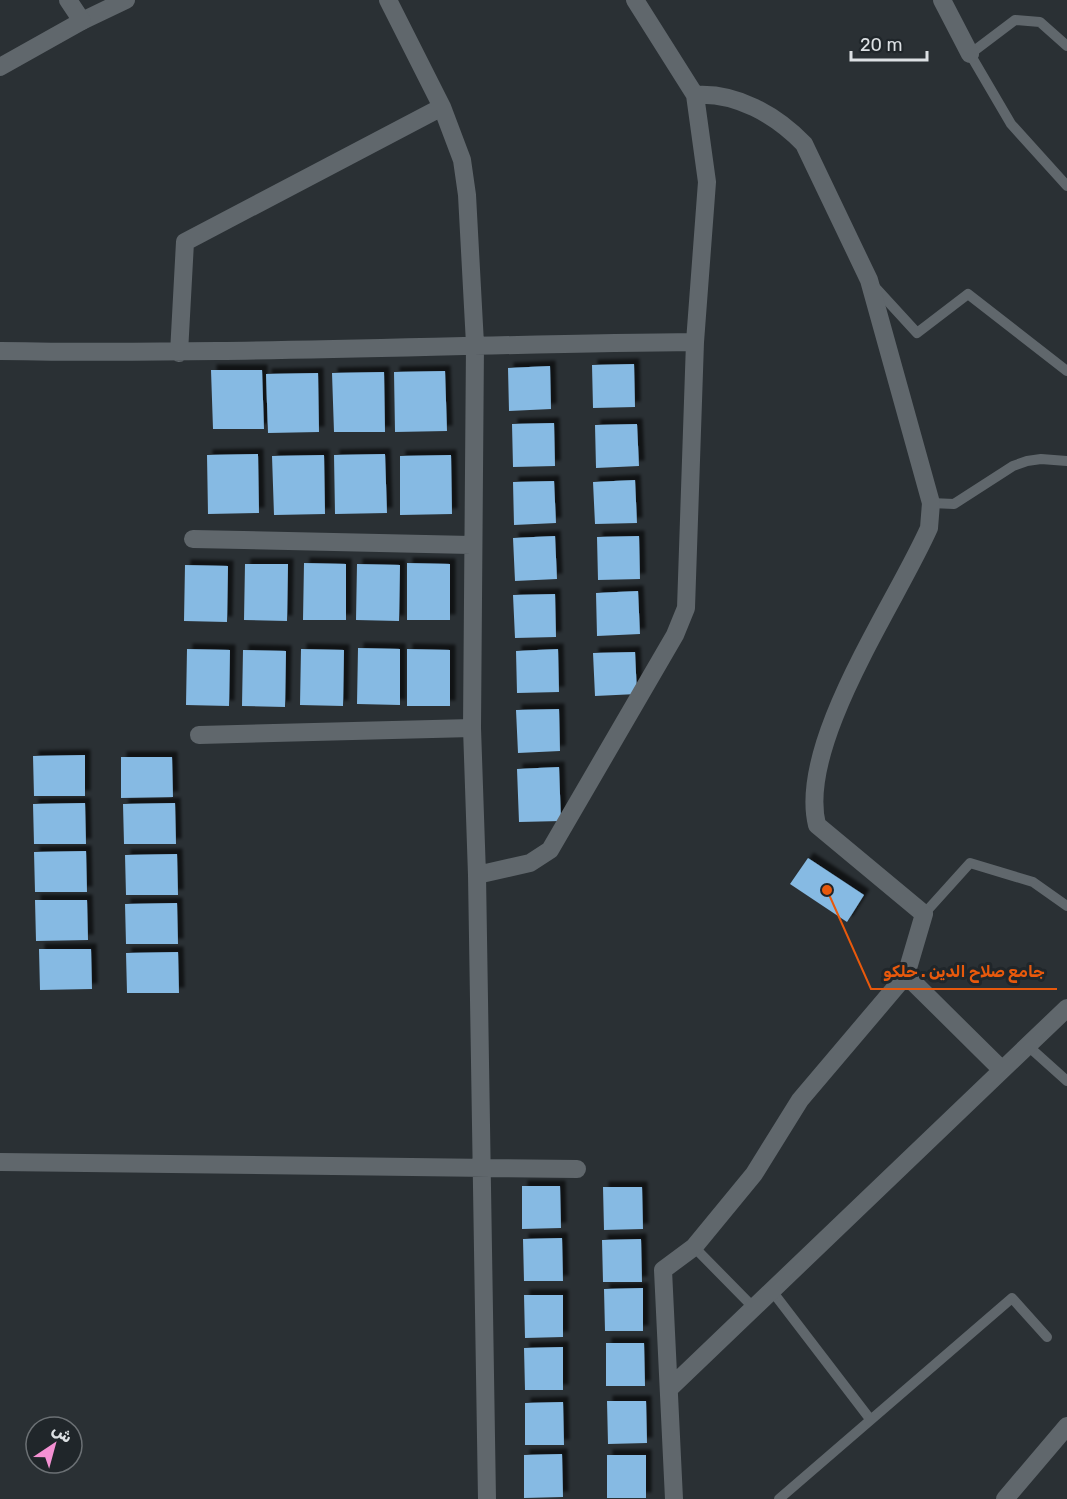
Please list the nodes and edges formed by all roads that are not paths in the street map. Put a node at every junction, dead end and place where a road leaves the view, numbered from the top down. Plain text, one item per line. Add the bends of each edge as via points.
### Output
1 (68, 0) edge
2 (126, 0) edge
3 (388, 0) edge
4 (635, 0) edge
5 (942, 0) edge
6 (82, 21) junction
7 (1067, 46) edge
8 (970, 54) junction
9 (0, 66) edge
10 (695, 95) junction
11 (442, 107) junction
12 (1067, 186) edge
13 (868, 280) junction
14 (695, 342) junction
15 (475, 344) junction
16 (0, 351) edge
17 (179, 353) junction
18 (1067, 371) edge
19 (1067, 461) edge
20 (931, 503) junction
21 (194, 539) dead end
22 (471, 544) junction
23 (472, 728) junction
24 (199, 735) dead end
25 (477, 874) junction
26 (1067, 906) edge
27 (924, 914) junction
28 (906, 975) junction
29 (1067, 1008) edge
30 (1028, 1046) junction
31 (1001, 1069) junction
32 (1067, 1081) edge
33 (0, 1162) edge
34 (481, 1168) junction
35 (577, 1169) dead end
36 (694, 1247) junction
37 (772, 1291) junction
38 (754, 1308) junction
39 (1047, 1337) dead end
40 (669, 1389) junction
41 (870, 1419) junction
42 (1067, 1426) edge
43 (487, 1499) edge
44 (674, 1499) edge
45 (779, 1499) edge
46 (1005, 1499) edge

1 - 6 street
2 - 6 street
3 - 11 street
4 - 10 street
5 - 8 street
6 - 9 street
7 - 8 lane via 1040,22 1015,20
8 - 12 lane via 1011,124
10 - 13 street via 717,94 744,103 787,126 804,144
10 - 14 street via 707,182
11 - 15 street via 462,160 467,195
11 - 17 street via 186,242
13 - 18 lane via 917,333 968,294
13 - 20 street
14 - 15 street
14 - 25 street via 686,608 675,635 550,850 530,864
15 - 17 street
15 - 22 street
16 - 17 street
19 - 20 lane via 1027,461 954,504
20 - 27 street via 929,528 921,546 831,722 813,809 817,825
21 - 22 street
22 - 23 street
23 - 24 street
23 - 25 street
25 - 34 street
26 - 27 lane via 1033,882 970,863
27 - 28 street
28 - 31 street
28 - 36 street via 800,1100 754,1174
29 - 30 street
30 - 31 street
30 - 32 lane
31 - 37 street
33 - 34 street
34 - 35 street
34 - 43 street
36 - 38 lane
36 - 40 street via 663,1270
37 - 38 street
37 - 41 lane
38 - 40 street
39 - 41 lane via 1012,1298
40 - 44 street
41 - 45 lane
42 - 46 street

